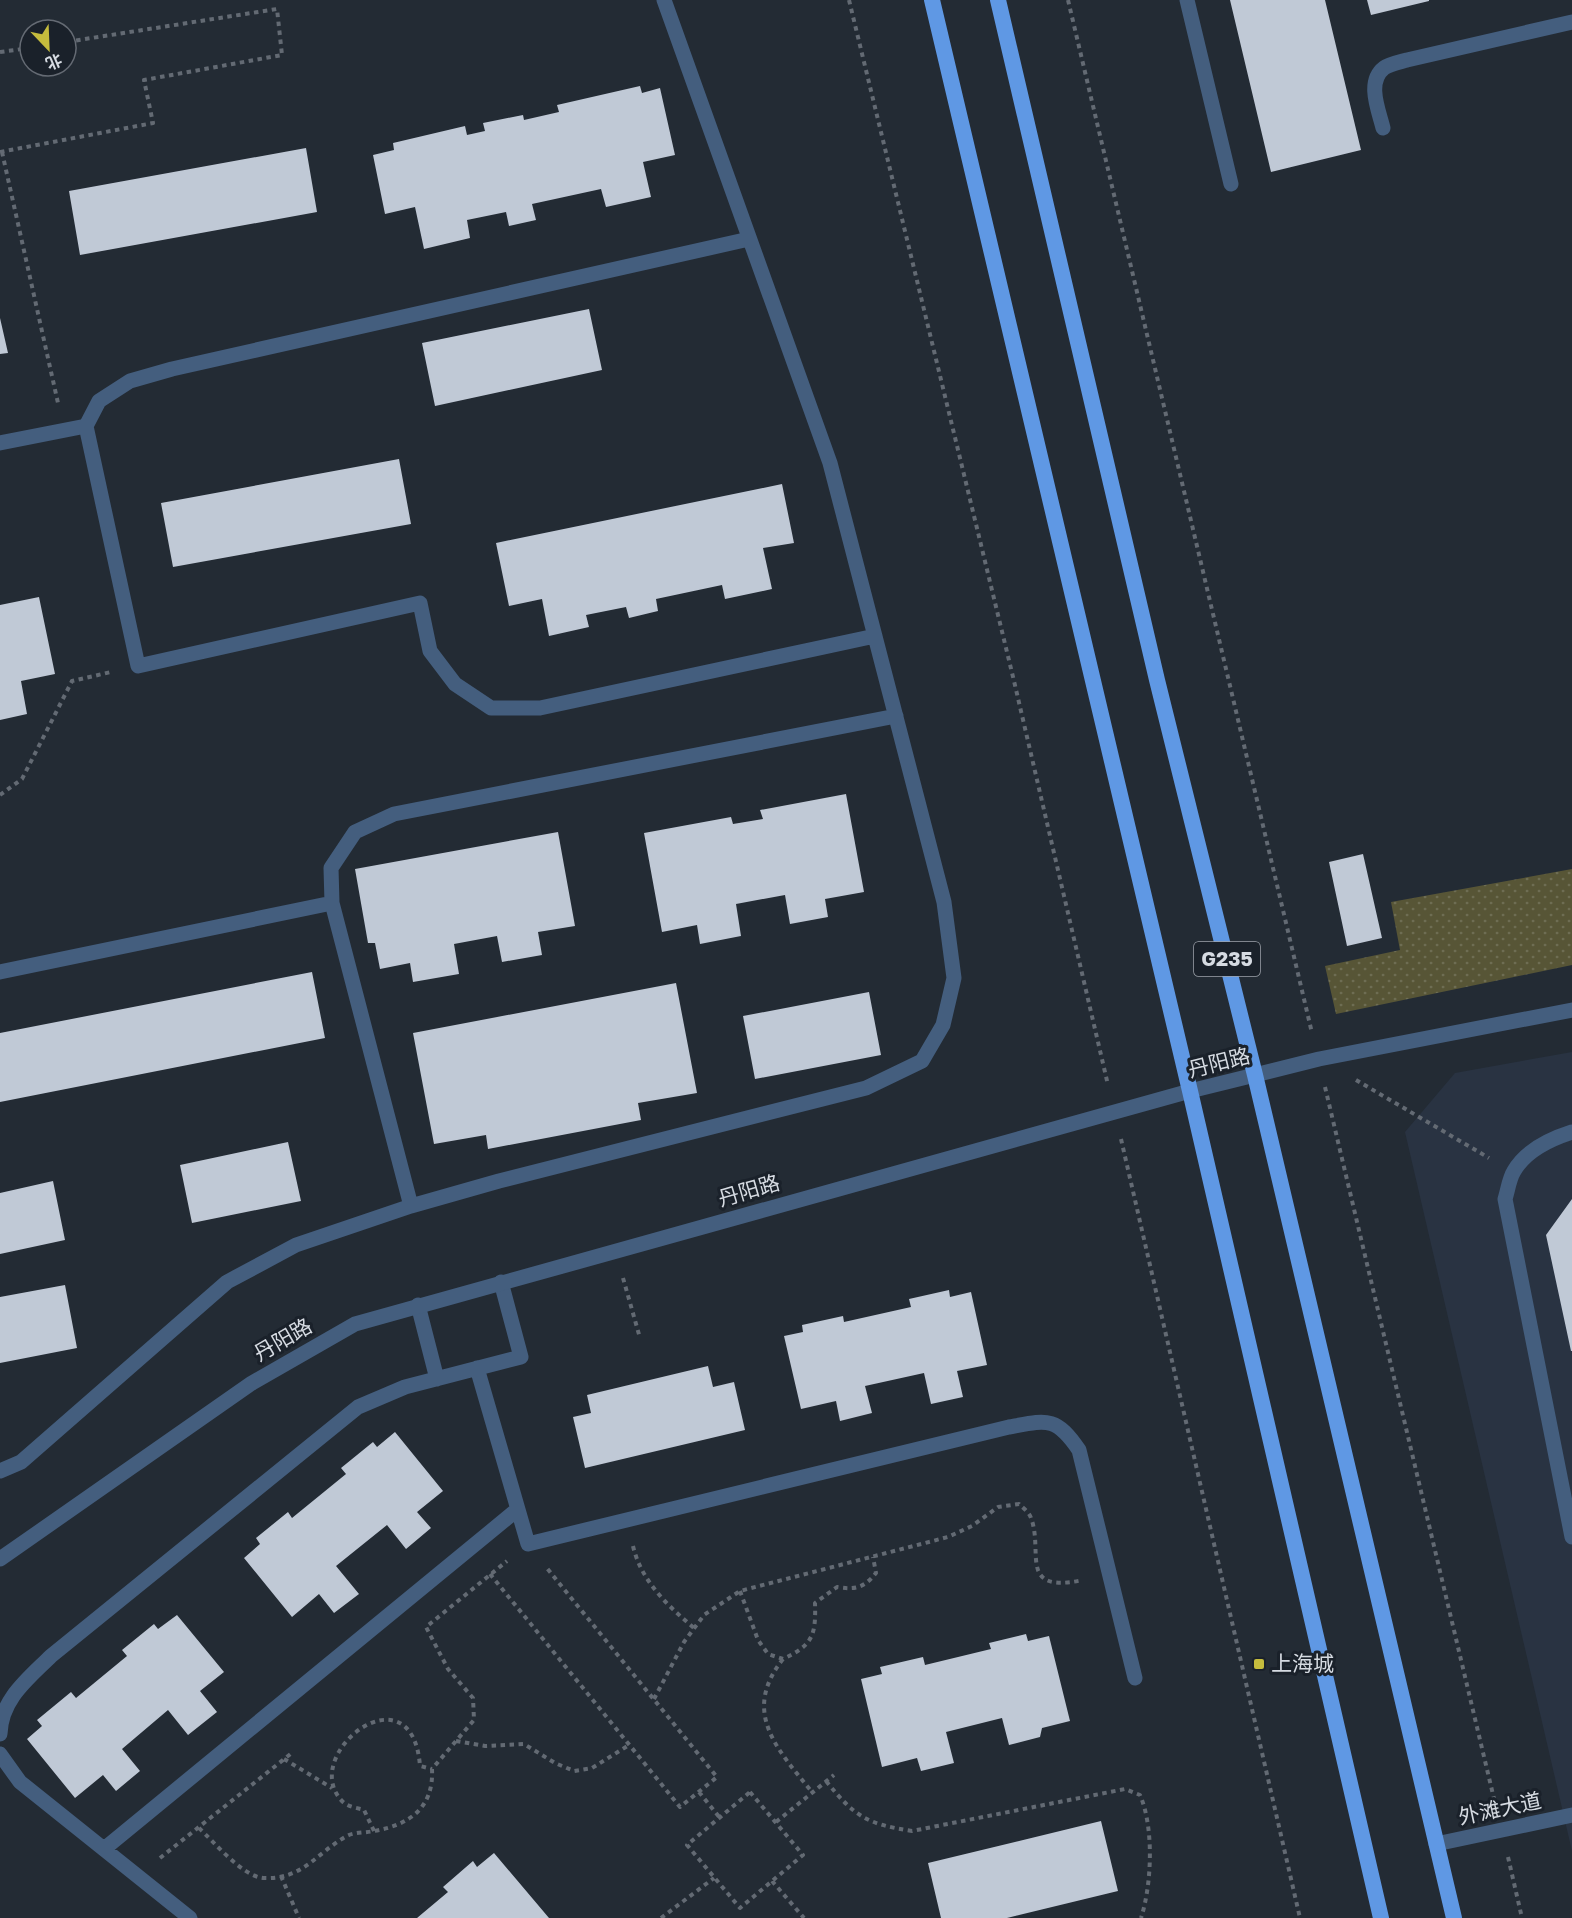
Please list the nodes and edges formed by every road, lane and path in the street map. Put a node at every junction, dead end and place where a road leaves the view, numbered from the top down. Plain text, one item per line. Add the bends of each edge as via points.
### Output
1 (664, 0) edge
2 (849, 0) edge
3 (932, 0) edge
4 (998, 0) edge
5 (1068, 0) edge
6 (1187, 0) edge
7 (1572, 22) edge
8 (78, 40) edge
9 (18, 50) edge
10 (0, 52) edge
11 (1383, 128) dead end
12 (1, 152) edge
13 (1231, 184) dead end
14 (749, 239) junction
15 (86, 426) junction
16 (64, 430) junction
17 (0, 443) edge
18 (875, 636) junction
19 (138, 666) junction
20 (896, 716) junction
21 (0, 795) edge
22 (332, 903) junction
23 (0, 972) edge
24 (1572, 1010) edge
25 (1318, 1059) junction
26 (1256, 1075) junction
27 (1190, 1091) junction
28 (1114, 1112) junction
29 (1572, 1132) edge
30 (1513, 1172) junction
31 (411, 1206) junction
32 (616, 1250) junction
33 (501, 1282) junction
34 (418, 1305) junction
35 (640, 1338) dead end
36 (477, 1368) junction
37 (437, 1379) junction
38 (0, 1471) edge
39 (518, 1509) junction
40 (627, 1520) junction
41 (1572, 1537) edge
42 (528, 1544) junction
43 (873, 1557) junction
44 (0, 1559) edge
45 (490, 1574) junction
46 (1110, 1575) junction
47 (740, 1591) junction
48 (694, 1628) junction
49 (783, 1659) junction
50 (1135, 1678) dead end
51 (654, 1699) junction
52 (0, 1734) edge
53 (456, 1740) junction
54 (629, 1745) junction
55 (293, 1752) dead end
56 (0, 1754) edge
57 (284, 1759) junction
58 (432, 1770) junction
59 (834, 1774) dead end
60 (826, 1781) junction
61 (333, 1788) junction
62 (699, 1792) junction
63 (812, 1792) junction
64 (1572, 1815) edge
65 (720, 1818) junction
66 (776, 1822) junction
67 (200, 1828) junction
68 (375, 1831) junction
69 (1501, 1831) junction
70 (1436, 1844) junction
71 (104, 1849) junction
72 (137, 1876) junction
73 (281, 1876) junction
74 (714, 1878) junction
75 (772, 1881) junction
76 (190, 1918) edge
77 (299, 1918) edge
78 (661, 1918) edge
79 (804, 1918) edge
80 (1141, 1918) edge
81 (1300, 1918) edge
82 (1382, 1918) edge
83 (1454, 1918) edge
84 (1522, 1918) edge

1 - 14 street
2 - 28 path via 1012,669
3 - 27 highway, G235
4 - 26 highway, G235 via 1157,680
5 - 25 path
6 - 13 street
7 - 11 street via 1383,68 1375,81
8 - 12 path via 277,9 282,55 144,80 153,123
9 - 10 path
12 - 16 path
14 - 15 street via 130,381 99,401
14 - 18 street via 830,463
15 - 16 street
15 - 19 street
16 - 17 street
18 - 19 street via 540,708 491,708 455,684 430,651 420,603
18 - 20 street
19 - 21 path via 72,681 22,779
20 - 22 street via 394,814 355,832 331,868
20 - 31 street via 945,902 954,978 943,1025 922,1061 866,1088
22 - 23 street
22 - 31 street
24 - 25 street, 丹阳路
25 - 26 street, 丹阳路
25 - 30 path
25 - 69 path
26 - 27 street, 丹阳路
26 - 70 highway, G235
27 - 28 street, 丹阳路
27 - 82 highway, G235
28 - 32 street, 丹阳路
28 - 81 path
29 - 30 street via 1549,1139
30 - 41 street via 1505,1199 1508,1220
31 - 38 street via 296,1245 227,1282 21,1462
32 - 33 street, 丹阳路
32 - 35 path
33 - 34 street, 丹阳路
33 - 36 street via 521,1357
34 - 37 street
34 - 44 street, 丹阳路 via 355,1324 252,1383
36 - 37 street
36 - 39 street
37 - 52 street via 405,1387 358,1407 323,1433 51,1656 12,1694
39 - 42 street
39 - 71 street
40 - 42 street
40 - 46 street via 1042,1421 1064,1429 1079,1450
40 - 48 path via 636,1558 645,1576 668,1606
42 - 45 path
42 - 51 path
43 - 46 path via 948,1537 998,1507 1019,1504 1031,1515 1036,1536 1034,1562 1041,1575 1053,1582 1075,1582
43 - 47 path
43 - 49 path via 876,1573 866,1586 851,1590 837,1587 815,1604 816,1625 811,1640 799,1652
45 - 53 path via 426,1627 448,1669 473,1698 474,1720
45 - 54 path
46 - 50 street
47 - 48 path via 704,1615
47 - 49 path via 758,1640 768,1654
48 - 51 path
49 - 63 path via 770,1676 764,1713 777,1748
51 - 62 path via 717,1777
53 - 54 path via 485,1746 524,1744 574,1771 592,1768
53 - 58 path
54 - 62 path via 680,1808
55 - 57 path
56 - 71 street via 20,1782
57 - 61 path
57 - 67 path
58 - 61 path via 420,1766 410,1729 396,1720 382,1720 362,1728 338,1750 331,1773
58 - 68 path via 433,1783 424,1806 400,1825
59 - 60 path
60 - 63 path
60 - 80 path via 847,1808 877,1826 912,1832 1125,1789 1140,1795 1148,1813 1149,1877
61 - 68 path via 344,1804 364,1810
62 - 65 path
63 - 66 path
64 - 69 street, 外滩大道
65 - 66 path via 750,1792
65 - 74 path via 687,1845
66 - 75 path via 803,1855
67 - 72 path
67 - 73 path via 234,1863 261,1878
68 - 73 path via 348,1835 293,1875
69 - 70 street, 外滩大道
69 - 84 path
70 - 83 highway, G235
71 - 72 street
72 - 76 street
73 - 77 path
74 - 75 path via 740,1908
74 - 78 path
75 - 79 path

